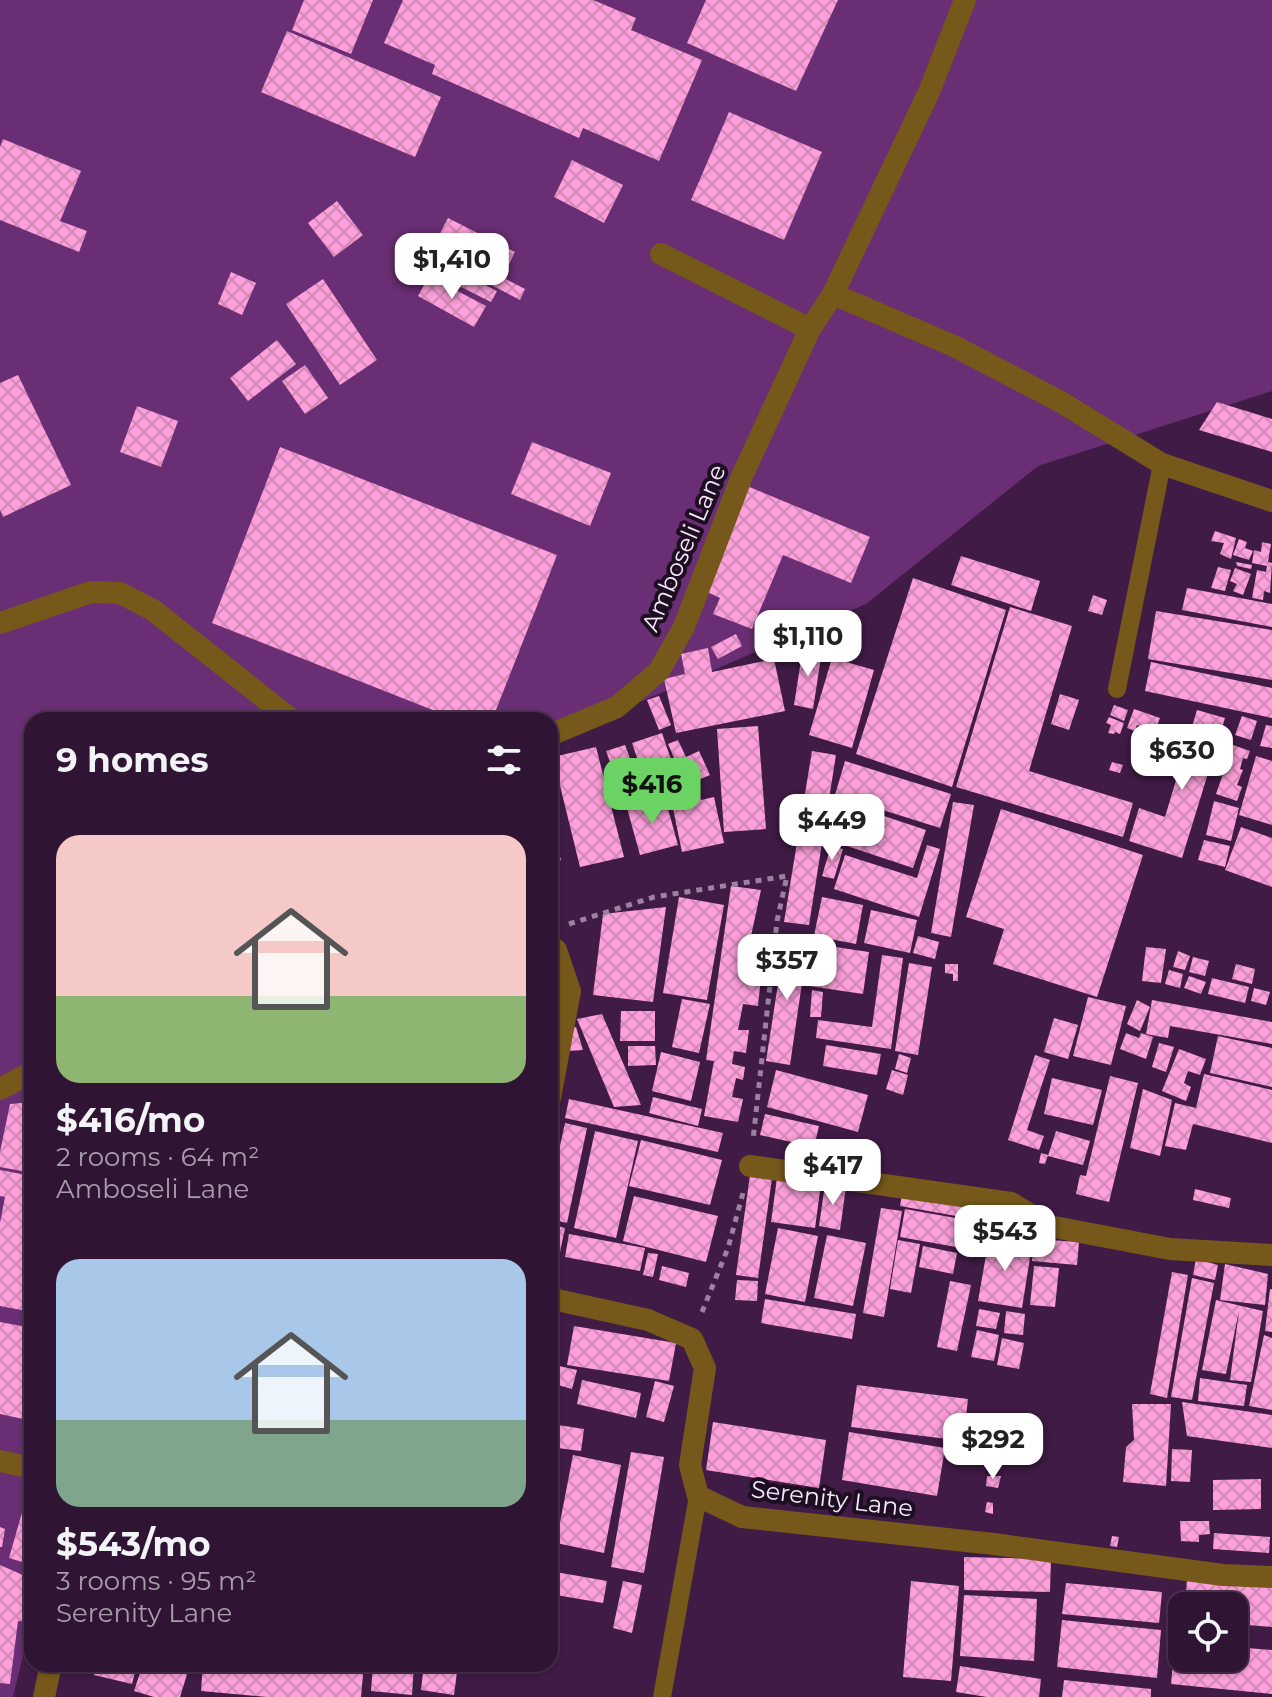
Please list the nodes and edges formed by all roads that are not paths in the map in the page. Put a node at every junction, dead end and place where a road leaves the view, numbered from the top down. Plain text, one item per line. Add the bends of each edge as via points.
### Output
1 (965, 0) edge
2 (661, 254) dead end
3 (833, 294) junction
4 (810, 329) junction
5 (1162, 464) junction
6 (1272, 501) edge
7 (0, 623) edge
8 (1117, 689) dead end
9 (282, 712) edge
10 (558, 732) edge
11 (558, 956) edge
12 (558, 1055) edge
13 (24, 1076) edge
14 (0, 1089) edge
15 (750, 1166) road end
16 (1272, 1255) edge
17 (558, 1300) edge
18 (0, 1461) edge
19 (24, 1466) edge
20 (698, 1496) junction
21 (1272, 1577) edge
22 (49, 1672) edge
23 (44, 1697) edge
24 (662, 1697) edge

1 - 3 street, Amboseli Lane via 929,92
2 - 4 street
3 - 4 street, Amboseli Lane
3 - 5 street via 956,347 1061,402
4 - 10 street, Amboseli Lane via 742,476 684,627 659,671 617,707
5 - 6 street
5 - 8 lane
7 - 9 street via 91,592 120,593 153,610
11 - 12 street via 570,991
13 - 14 street
15 - 16 street via 1011,1203 1049,1226 1170,1249
17 - 20 street via 648,1320 692,1339 705,1368 690,1465
18 - 19 street
20 - 21 street, Serenity Lane via 742,1517
20 - 24 lane
22 - 23 street

